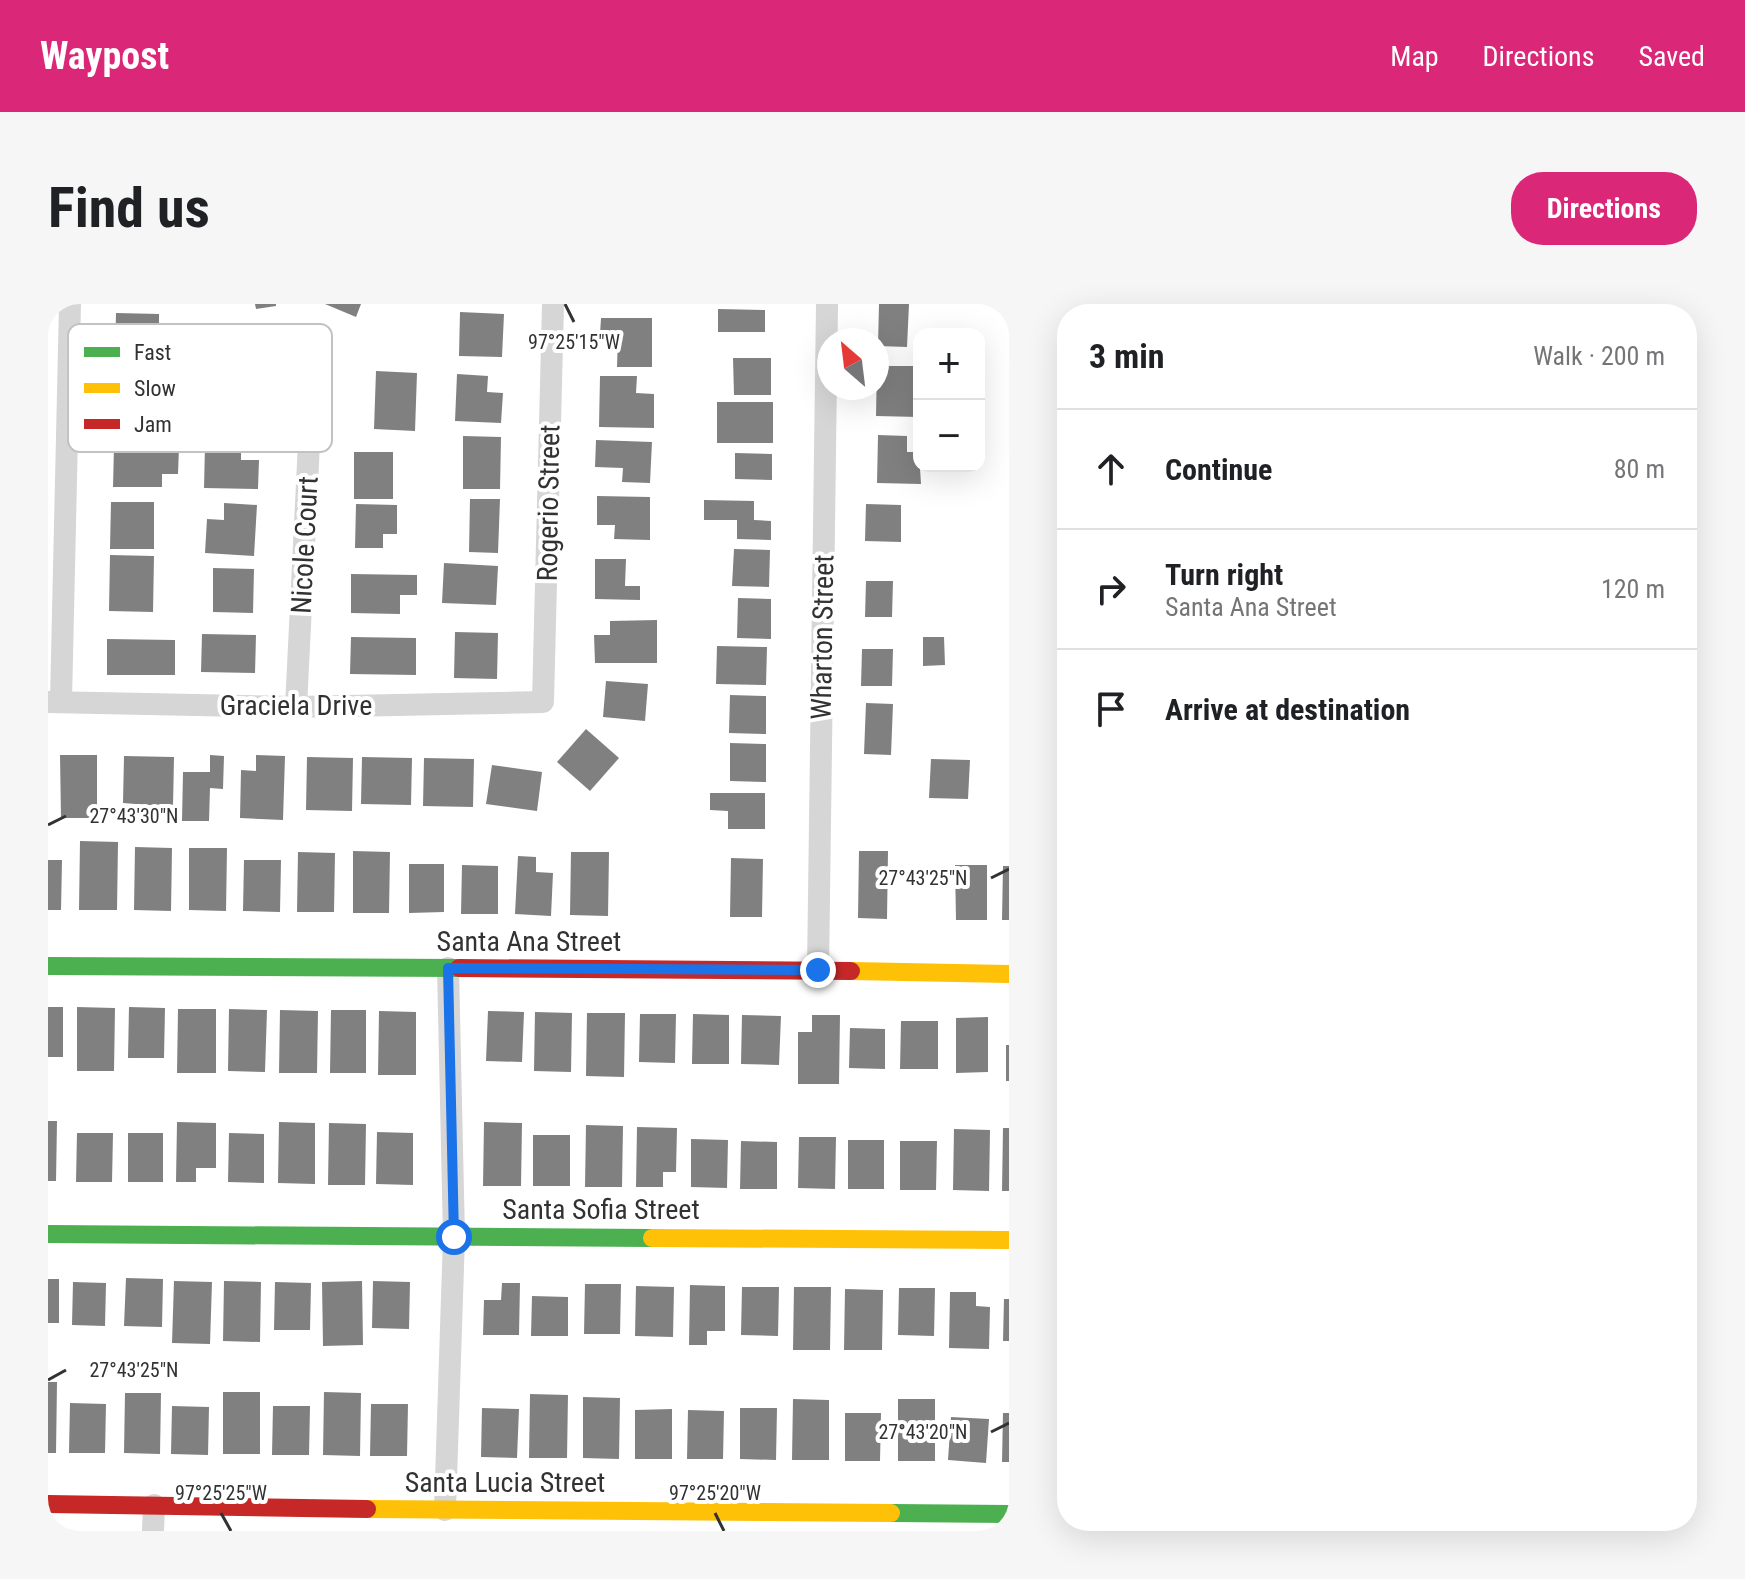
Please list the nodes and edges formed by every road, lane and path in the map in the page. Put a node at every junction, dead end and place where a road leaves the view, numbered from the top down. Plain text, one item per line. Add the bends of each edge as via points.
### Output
1 (70, 304) edge
2 (553, 304) edge
3 (827, 304) edge
4 (69, 324) edge
5 (68, 354) edge
6 (309, 452) edge
7 (54, 701) edge
8 (543, 702) joint
9 (296, 707) junction
10 (48, 966) edge
11 (448, 968) junction
12 (818, 970) junction
13 (1009, 974) edge
14 (48, 1234) edge
15 (454, 1237) junction
16 (1009, 1240) edge
17 (48, 1504) edge
18 (154, 1505) junction
19 (445, 1510) junction
20 (1009, 1514) edge
21 (652, 1521) edge
22 (153, 1531) edge

1 - 4 street
2 - 8 street, Rogerio Street
3 - 12 street, Wharton Street
5 - 7 street
6 - 9 street, Nicole Court
7 - 9 street, Graciela Drive
8 - 9 street, Graciela Drive
10 - 11 street, Santa Ana Street
11 - 12 street, Santa Ana Street
11 - 15 street
12 - 13 street, Santa Ana Street
14 - 15 street, Santa Sofia Street
15 - 16 street, Santa Sofia Street
15 - 19 street
17 - 18 street, Santa Lucia Street
18 - 19 street, Santa Lucia Street
18 - 22 street
19 - 21 street, Santa Lucia Street
20 - 21 street, Santa Lucia Street

